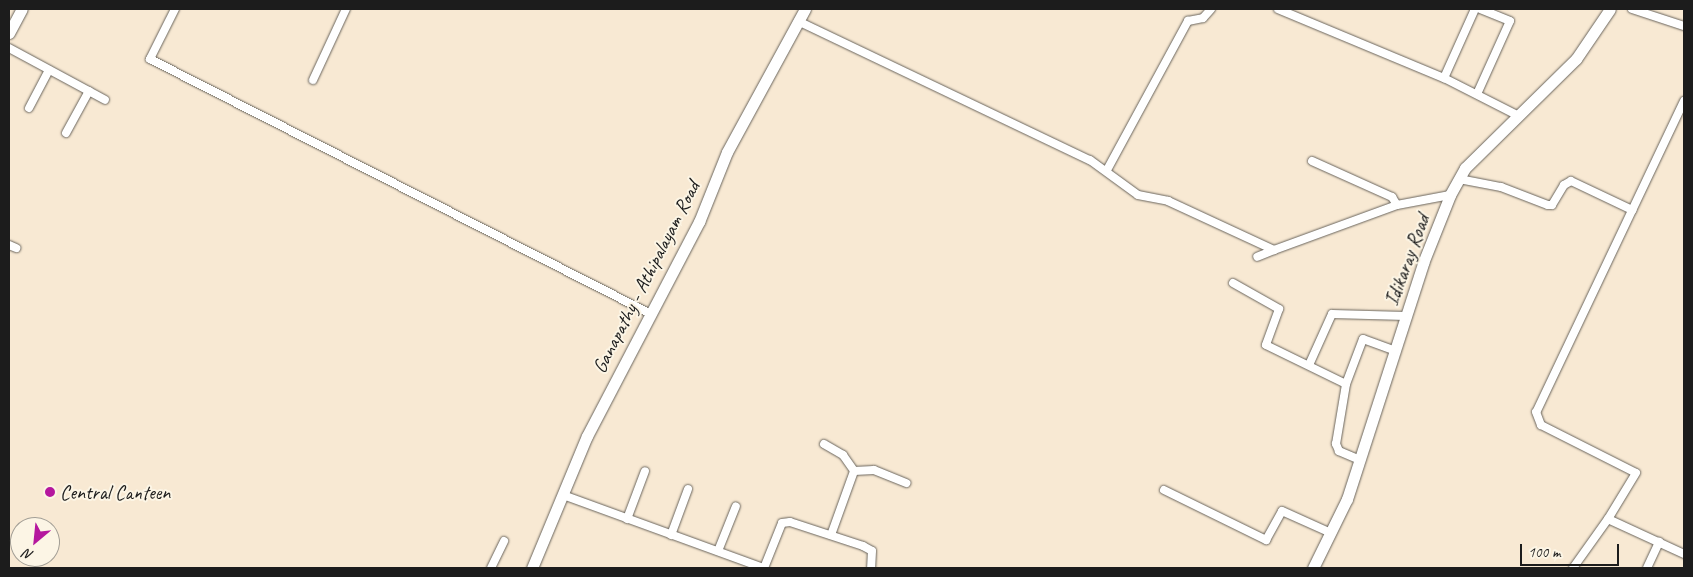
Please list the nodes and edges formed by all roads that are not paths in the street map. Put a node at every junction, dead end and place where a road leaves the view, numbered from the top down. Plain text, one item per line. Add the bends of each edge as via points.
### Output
1 (22, 9) edge
2 (175, 9) edge
3 (346, 9) edge
4 (805, 9) edge
5 (1211, 9) edge
6 (1278, 9) edge
7 (1475, 9) edge
8 (1480, 9) edge
9 (1610, 9) edge
10 (1632, 9) edge
11 (1645, 11) edge
12 (798, 21) junction
13 (1684, 26) edge
14 (10, 27) edge
15 (9, 48) edge
16 (49, 70) junction
17 (1444, 78) junction
18 (314, 80) dead end
19 (89, 91) junction
20 (1477, 94) junction
21 (106, 100) dead end
22 (1683, 105) edge
23 (29, 108) dead end
24 (1517, 115) junction
25 (66, 134) dead end
26 (1312, 161) dead end
27 (1107, 170) junction
28 (1459, 179) junction
29 (1450, 195) junction
30 (1397, 205) junction
31 (1632, 210) junction
32 (1274, 250) junction
33 (1257, 256) dead end
34 (1233, 283) dead end
35 (651, 314) junction
36 (1406, 316) junction
37 (1396, 351) junction
38 (1308, 365) junction
39 (1346, 384) junction
40 (824, 444) dead end
41 (1360, 460) junction
42 (645, 471) dead end
43 (854, 471) junction
44 (907, 483) dead end
45 (688, 489) dead end
46 (1164, 490) dead end
47 (563, 494) junction
48 (736, 506) dead end
49 (627, 519) junction
50 (1608, 519) junction
51 (1331, 532) junction
52 (831, 535) junction
53 (671, 536) junction
54 (504, 541) dead end
55 (1659, 542) junction
56 (718, 551) junction
57 (1684, 554) edge
58 (491, 568) edge
59 (532, 568) edge
60 (764, 568) edge
61 (871, 568) edge
62 (1312, 568) edge
63 (1573, 568) edge
64 (1646, 568) edge

1 - 14 street
2 - 35 street via 150,59
3 - 18 street
4 - 12 street, Ganapathy - Athipalayam Road
5 - 27 street via 1203,18 1188,21
6 - 17 street
7 - 17 street
8 - 20 street via 1510,21
9 - 24 street, Idikaray Road via 1576,60
10 - 11 street
11 - 13 street
12 - 27 street
12 - 35 street, Ganapathy - Athipalayam Road via 726,152 699,222
15 - 16 street
16 - 19 street
16 - 23 street
17 - 20 street
19 - 21 street
19 - 25 street
20 - 24 street
22 - 31 street
24 - 28 street, Idikaray Road via 1465,168
26 - 30 street via 1392,197
27 - 32 street via 1138,195 1168,201
28 - 29 street, Idikaray Road
28 - 31 street via 1501,187 1548,206 1552,205 1564,185 1571,182
29 - 30 street
29 - 36 street, Idikaray Road via 1422,263
30 - 32 street
31 - 50 street via 1536,412 1541,425 1636,474
32 - 33 street
34 - 38 street via 1279,309 1266,345
35 - 47 street, Ganapathy - Athipalayam Road via 587,436
36 - 37 street, Idikaray Road
36 - 38 street via 1332,314
37 - 39 street via 1362,339
37 - 41 street, Idikaray Road
38 - 39 street
39 - 41 street via 1336,444 1339,451
40 - 43 street via 844,455
41 - 51 street, Idikaray Road
42 - 49 street
43 - 44 street via 874,470
43 - 52 street
45 - 53 street
46 - 51 street via 1266,540 1282,511
47 - 49 street
47 - 59 street, Ganapathy - Athipalayam Road
48 - 56 street
49 - 53 street
50 - 55 street
50 - 63 street
51 - 62 street, Idikaray Road
52 - 60 street via 796,523 782,523
52 - 61 street via 872,551
53 - 56 street
54 - 58 street
55 - 57 street
55 - 64 street
56 - 60 street

